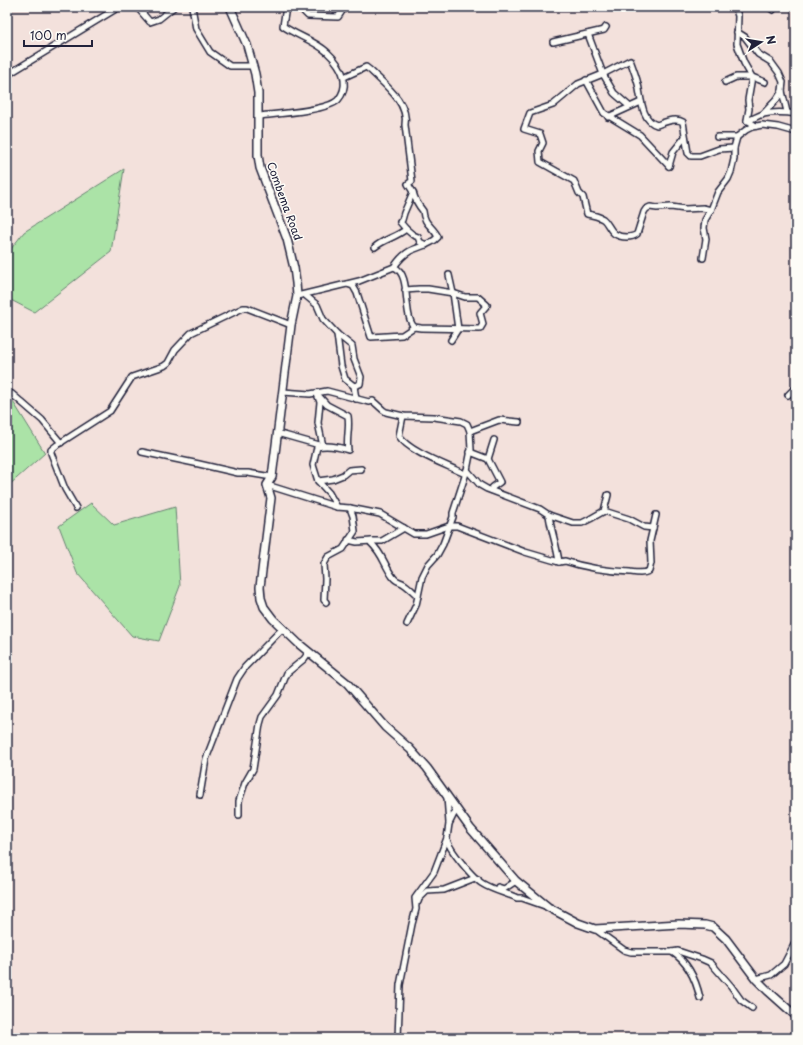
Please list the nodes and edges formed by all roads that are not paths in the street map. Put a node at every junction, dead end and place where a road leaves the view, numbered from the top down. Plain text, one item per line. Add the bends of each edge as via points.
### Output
1 (118, 7) edge
2 (137, 7) edge
3 (174, 7) edge
4 (192, 7) edge
5 (230, 7) edge
6 (286, 7) edge
7 (295, 7) edge
8 (347, 7) edge
9 (735, 7) edge
10 (606, 27) dead end
11 (737, 32) junction
12 (588, 34) junction
13 (553, 42) dead end
14 (253, 66) junction
15 (603, 74) junction
16 (7, 75) edge
17 (344, 77) junction
18 (752, 77) junction
19 (586, 80) junction
20 (725, 82) dead end
21 (765, 82) dead end
22 (782, 92) junction
23 (640, 102) junction
24 (629, 106) junction
25 (787, 112) junction
26 (796, 114) edge
27 (762, 115) junction
28 (258, 116) junction
29 (608, 117) junction
30 (747, 120) junction
31 (756, 126) junction
32 (796, 132) edge
33 (685, 137) junction
34 (717, 137) dead end
35 (737, 137) junction
36 (734, 148) junction
37 (413, 192) junction
38 (711, 210) junction
39 (406, 229) junction
40 (426, 245) junction
41 (375, 247) dead end
42 (703, 258) dead end
43 (394, 267) junction
44 (448, 275) dead end
45 (347, 284) junction
46 (405, 290) junction
47 (453, 293) junction
48 (305, 294) junction
49 (297, 296) junction
50 (291, 325) junction
51 (414, 327) junction
52 (458, 329) junction
53 (337, 334) junction
54 (451, 340) dead end
55 (354, 386) junction
56 (796, 389) edge
57 (283, 392) junction
58 (12, 394) dead end
59 (317, 394) junction
60 (788, 395) dead end
61 (356, 399) junction
62 (403, 416) junction
63 (519, 422) dead end
64 (470, 431) junction
65 (277, 433) junction
66 (494, 440) dead end
67 (60, 443) junction
68 (323, 446) junction
69 (142, 452) dead end
70 (470, 452) junction
71 (488, 459) junction
72 (361, 469) dead end
73 (466, 472) junction
74 (272, 477) junction
75 (318, 481) junction
76 (267, 485) junction
77 (491, 490) junction
78 (608, 495) dead end
79 (337, 507) junction
80 (76, 508) dead end
81 (350, 508) junction
82 (604, 511) junction
83 (549, 515) junction
84 (656, 515) dead end
85 (449, 526) junction
86 (404, 528) junction
87 (653, 528) junction
88 (348, 540) junction
89 (372, 541) junction
90 (559, 562) junction
91 (418, 596) junction
92 (326, 602) dead end
93 (407, 624) dead end
94 (283, 628) junction
95 (310, 652) junction
96 (200, 795) dead end
97 (447, 797) junction
98 (456, 810) junction
99 (239, 815) dead end
100 (449, 824) junction
101 (447, 838) junction
102 (475, 878) junction
103 (516, 881) junction
104 (548, 907) junction
105 (416, 909) junction
106 (595, 929) junction
107 (796, 941) edge
108 (672, 952) junction
109 (756, 979) junction
110 (700, 998) dead end
111 (752, 1008) dead end
112 (796, 1016) edge
113 (398, 1038) edge

1 - 16 street
2 - 3 street via 150,22 159,19
4 - 14 street via 196,29 210,52 230,66
5 - 14 street, Combema Road via 247,45
6 - 17 street via 283,26 328,52
7 - 8 street via 308,16 338,17
9 - 11 street via 738,16
10 - 12 street via 604,30
11 - 18 street via 737,44
11 - 22 street via 758,54 771,62 783,82
12 - 13 street
12 - 15 street
14 - 28 street, Combema Road via 258,93
15 - 19 street
15 - 23 street via 630,60 638,84
15 - 24 street via 614,93
17 - 28 street via 342,94 337,101 302,111
17 - 37 street via 366,67 399,99 406,119 404,125 412,181 408,184
18 - 20 street via 736,77
18 - 21 street
18 - 30 street
19 - 29 street
19 - 38 street via 553,105 530,112 524,129 540,134 543,143 540,162 574,181 583,197 587,214 602,219 615,234 627,237 637,234 646,208
22 - 25 street
22 - 27 street
23 - 24 street
23 - 33 street via 654,124 680,120 684,126
24 - 29 street
25 - 26 street
25 - 27 street
27 - 30 street
28 - 49 street, Combema Road via 260,168 287,239
29 - 33 street via 640,135 669,166 672,152
30 - 31 street
31 - 32 street via 769,125
31 - 35 street
33 - 36 street via 691,156
34 - 35 street
35 - 36 street
36 - 38 street via 731,172 718,192
37 - 39 street via 400,222
37 - 40 street via 424,218 438,237
38 - 42 street via 704,224 706,239
39 - 40 street
39 - 41 street
40 - 43 street via 409,252
43 - 45 street
43 - 46 street via 403,276
44 - 47 street
45 - 48 street
45 - 51 street via 353,286 357,293 371,337 402,335
46 - 47 street via 428,289
46 - 51 street
47 - 52 street
47 - 52 street via 465,297 478,297 487,305 480,313 483,324 480,330
48 - 49 street
48 - 53 street via 317,305 323,319
49 - 50 street, Combema Road
50 - 57 street, Combema Road
50 - 67 street via 243,308 198,329 187,336 164,366 132,377 110,411
51 - 52 street
52 - 54 street
53 - 55 street via 345,379
53 - 55 street via 352,346 361,377 360,384
55 - 61 street
56 - 60 street
57 - 59 street
57 - 65 street, Combema Road
58 - 67 street via 42,420
59 - 61 street via 326,392
59 - 68 street via 320,402 318,423
59 - 68 street via 327,405 348,416 348,450
61 - 62 street via 373,401 383,410
62 - 64 street via 461,421 467,424
62 - 73 street via 399,436 402,442
63 - 64 street via 499,420
64 - 70 street
65 - 68 street
65 - 74 street, Combema Road
66 - 71 street
67 - 80 street via 51,453 65,489
68 - 75 street via 317,447 314,456 313,465
69 - 74 street via 238,474
70 - 71 street
70 - 73 street
71 - 77 street via 500,482
72 - 75 street via 349,470 333,479
73 - 77 street via 480,485
73 - 85 street
74 - 76 street
75 - 79 street
76 - 79 street
76 - 94 street via 271,498 261,598 267,613
77 - 83 street
78 - 82 street
79 - 81 street
81 - 86 street via 380,514
81 - 88 street via 355,531
82 - 83 street via 582,523 573,523
82 - 87 street via 644,527
83 - 90 street
84 - 87 street
85 - 86 street via 420,535
85 - 90 street via 457,526
85 - 91 street via 443,544 422,577
86 - 89 street via 382,541
87 - 90 street via 650,541 650,568 645,573 602,570 565,561
88 - 89 street
88 - 92 street via 343,549 328,557 324,564
89 - 91 street via 393,578
91 - 93 street
94 - 95 street
94 - 96 street via 245,667 237,679 206,759
95 - 97 street via 347,683 401,740 427,768
95 - 99 street via 287,673 278,695 262,717 253,769 239,801
97 - 98 street
97 - 100 street
98 - 100 street
98 - 103 street
100 - 101 street
101 - 102 street via 455,854
101 - 105 street via 434,872 415,898
102 - 103 street via 504,889
102 - 104 street via 482,884 517,898
102 - 105 street via 444,890 427,892 419,899
103 - 104 street
104 - 106 street
105 - 113 street via 400,985
106 - 108 street via 624,950
106 - 109 street via 679,924 713,927 726,939
107 - 109 street via 784,964 771,975
108 - 110 street via 693,975
108 - 111 street via 678,951 710,963
109 - 112 street

